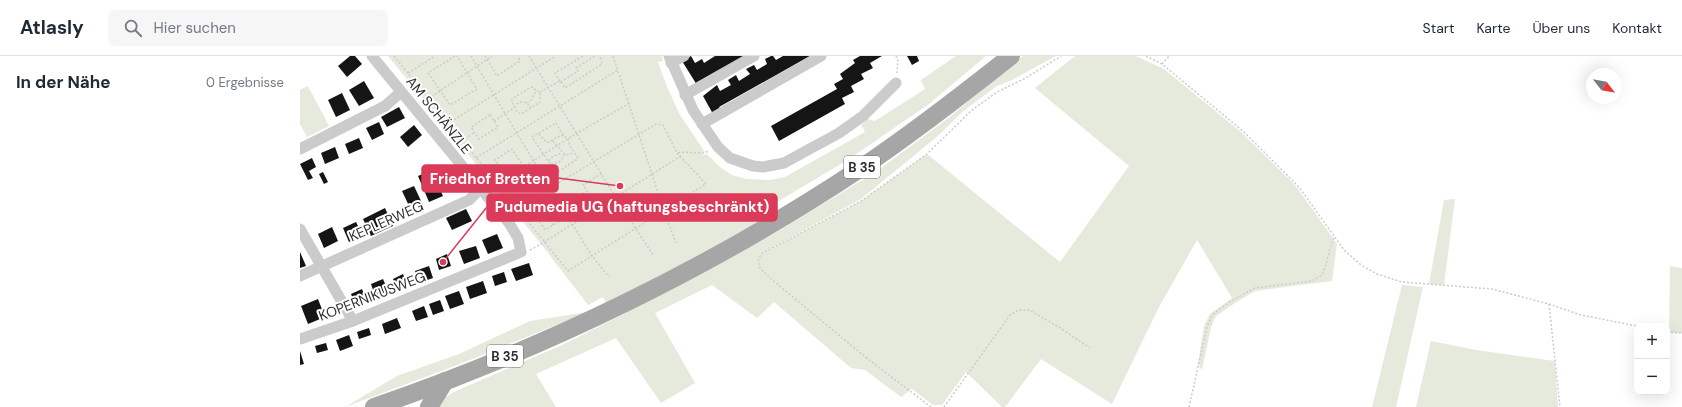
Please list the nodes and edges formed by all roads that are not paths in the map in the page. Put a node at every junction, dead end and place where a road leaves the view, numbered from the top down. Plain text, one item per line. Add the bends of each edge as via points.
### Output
1 (372, 56) edge
2 (684, 56) edge
3 (754, 56) edge
4 (820, 56) edge
5 (1011, 56) edge
6 (670, 59) edge
7 (896, 83) road end
8 (401, 92) junction
9 (685, 95) junction
10 (702, 124) junction
11 (300, 149) edge
12 (480, 189) junction
13 (300, 228) edge
14 (521, 252) joint
15 (322, 266) junction
16 (300, 276) edge
17 (353, 321) junction
18 (300, 339) edge
19 (445, 381) junction
20 (411, 401) edge
21 (374, 407) edge
22 (429, 407) edge

1 - 8 street, AM SCHÄNZLE
2 - 6 street
3 - 9 street
4 - 10 street
5 - 19 main road, B 35 via 900,142 780,220 702,263 565,331
6 - 9 street
7 - 10 street via 852,125 775,166 753,166 730,158 718,147
8 - 11 street via 386,106
8 - 12 street, AM SCHÄNZLE
9 - 10 street
12 - 14 street, AM SCHÄNZLE via 509,223 518,238
12 - 15 street, KEPLERWEG via 469,200
13 - 15 street
14 - 17 street, KOPERNIKUSWEG
15 - 16 street, KEPLERWEG
15 - 17 street
17 - 18 street, KOPERNIKUSWEG
19 - 20 main road, B 35
19 - 22 main road
20 - 21 main road, B 35

